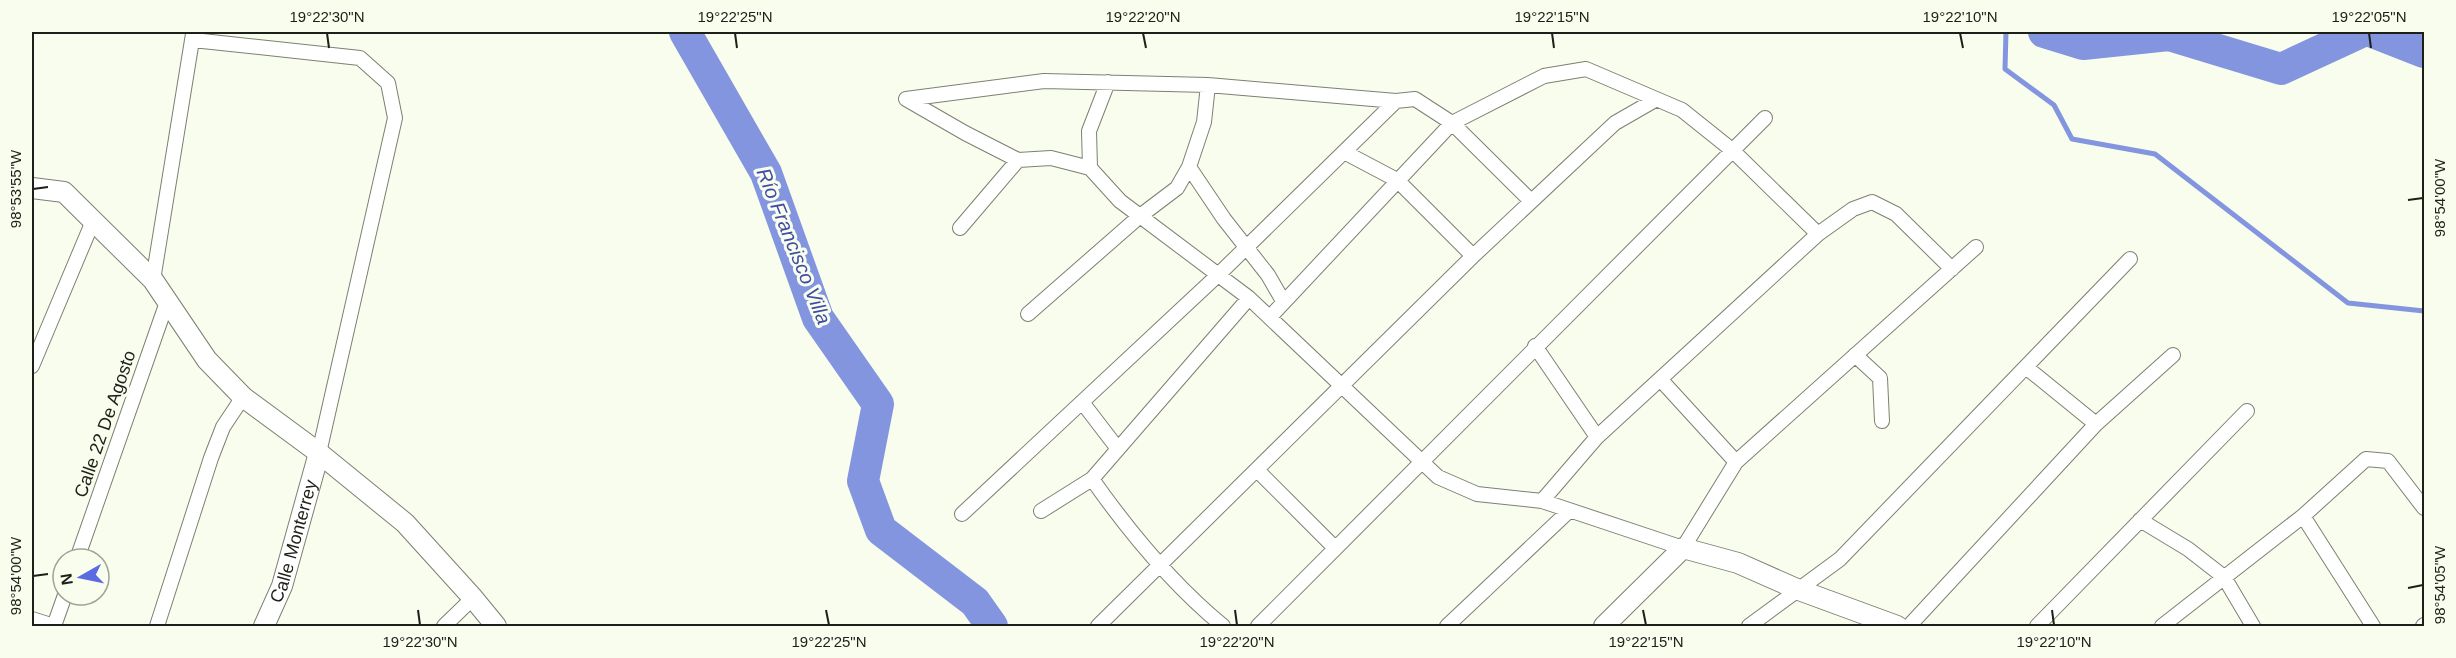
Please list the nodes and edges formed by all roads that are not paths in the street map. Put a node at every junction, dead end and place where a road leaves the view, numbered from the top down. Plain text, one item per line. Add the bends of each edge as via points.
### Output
1 (193, 36) edge
2 (1108, 82) junction
3 (1208, 85) junction
4 (1655, 100) junction
5 (1396, 101) junction
6 (1765, 118) dead end
7 (1452, 123) junction
8 (1732, 150) junction
9 (1344, 152) junction
10 (1018, 159) junction
11 (1188, 167) junction
12 (1090, 168) junction
13 (1397, 180) junction
14 (32, 188) edge
15 (1531, 201) junction
16 (1140, 216) junction
17 (93, 221) junction
18 (960, 228) dead end
19 (1818, 234) junction
20 (1247, 246) junction
21 (1976, 247) dead end
22 (1473, 256) junction
23 (2130, 259) dead end
24 (1952, 269) junction
25 (1218, 274) junction
26 (153, 280) junction
27 (1249, 298) junction
28 (1283, 301) junction
29 (167, 302) junction
30 (1028, 314) dead end
31 (1270, 317) junction
32 (1535, 346) junction
33 (1855, 355) junction
34 (2173, 355) dead end
35 (32, 366) edge
36 (2027, 368) junction
37 (1661, 380) junction
38 (1342, 385) junction
39 (243, 397) junction
40 (1082, 402) junction
41 (2247, 411) dead end
42 (1882, 421) dead end
43 (2096, 424) junction
44 (1597, 437) junction
45 (1118, 449) junction
46 (320, 453) junction
47 (1421, 460) junction
48 (1736, 462) junction
49 (1257, 470) junction
50 (1092, 479) junction
51 (1542, 501) junction
52 (2424, 508) edge
53 (1041, 511) dead end
54 (1569, 511) junction
55 (962, 514) dead end
56 (2302, 516) junction
57 (2140, 520) junction
58 (81, 547) edge
59 (1683, 548) junction
60 (1335, 549) junction
61 (1161, 566) junction
62 (2224, 577) junction
63 (1799, 590) junction
64 (473, 598) junction
65 (60, 607) edge
66 (32, 619) edge
67 (54, 626) edge
68 (156, 627) edge
69 (264, 627) edge
70 (444, 627) edge
71 (496, 627) edge
72 (1098, 627) edge
73 (1223, 627) edge
74 (1258, 627) edge
75 (1447, 627) edge
76 (1604, 627) edge
77 (1749, 627) edge
78 (1897, 627) edge
79 (1909, 627) edge
80 (2037, 627) edge
81 (2162, 627) edge
82 (2253, 627) edge
83 (2373, 627) edge

1 - 26 street
1 - 46 street via 360,58 388,83 395,118
2 - 3 street
2 - 10 street via 1044,81 906,99
2 - 12 street via 1089,131
3 - 5 street
3 - 11 street via 1204,122
4 - 7 street via 1586,69 1544,76
4 - 8 street via 1682,110
4 - 15 street via 1615,123
5 - 7 street via 1415,99
5 - 9 street
6 - 8 street
7 - 13 street
7 - 15 street
8 - 19 street
8 - 32 street
9 - 13 street
9 - 20 street
10 - 12 street via 1051,158
10 - 18 street
11 - 16 street via 1177,188
11 - 20 street
12 - 16 street via 1120,201
13 - 22 street
13 - 28 street
14 - 17 main road via 64,192
15 - 22 street
16 - 25 street
16 - 30 street
17 - 26 main road
17 - 35 street
19 - 24 street via 1853,209 1872,202 1896,214
19 - 37 street
20 - 25 street
20 - 28 street
21 - 24 street
22 - 38 street
23 - 36 street
24 - 33 street
25 - 27 street
25 - 40 street
26 - 29 main road
27 - 31 street
27 - 45 street
28 - 31 street
29 - 39 main road via 207,360
29 - 58 street, Calle 22 De Agosto
31 - 38 street
32 - 44 street
32 - 47 street
33 - 42 street via 1880,378
33 - 48 street
34 - 43 street
36 - 43 street
36 - 63 street via 1840,559
37 - 44 street
37 - 48 street
38 - 47 street
38 - 49 street
39 - 46 main road
39 - 68 street via 223,428 211,458
40 - 45 street
40 - 55 street
41 - 57 street
43 - 79 street
44 - 51 street
45 - 50 street
46 - 64 main road via 405,523
46 - 69 main road, Calle Monterrey via 282,586
47 - 51 street via 1438,477 1477,494
47 - 60 street
48 - 59 street
49 - 60 street
49 - 61 street
50 - 53 street
50 - 61 street
51 - 54 street
52 - 56 street via 2388,461 2366,459
54 - 59 street
54 - 75 street
56 - 62 street
56 - 83 street
57 - 62 street
57 - 80 street
59 - 63 main road via 1738,563
59 - 76 main road
60 - 74 street
61 - 72 street
61 - 73 street
62 - 81 street
62 - 82 street
63 - 77 street
63 - 78 main road
64 - 70 street
64 - 71 main road
65 - 67 street
66 - 67 street

